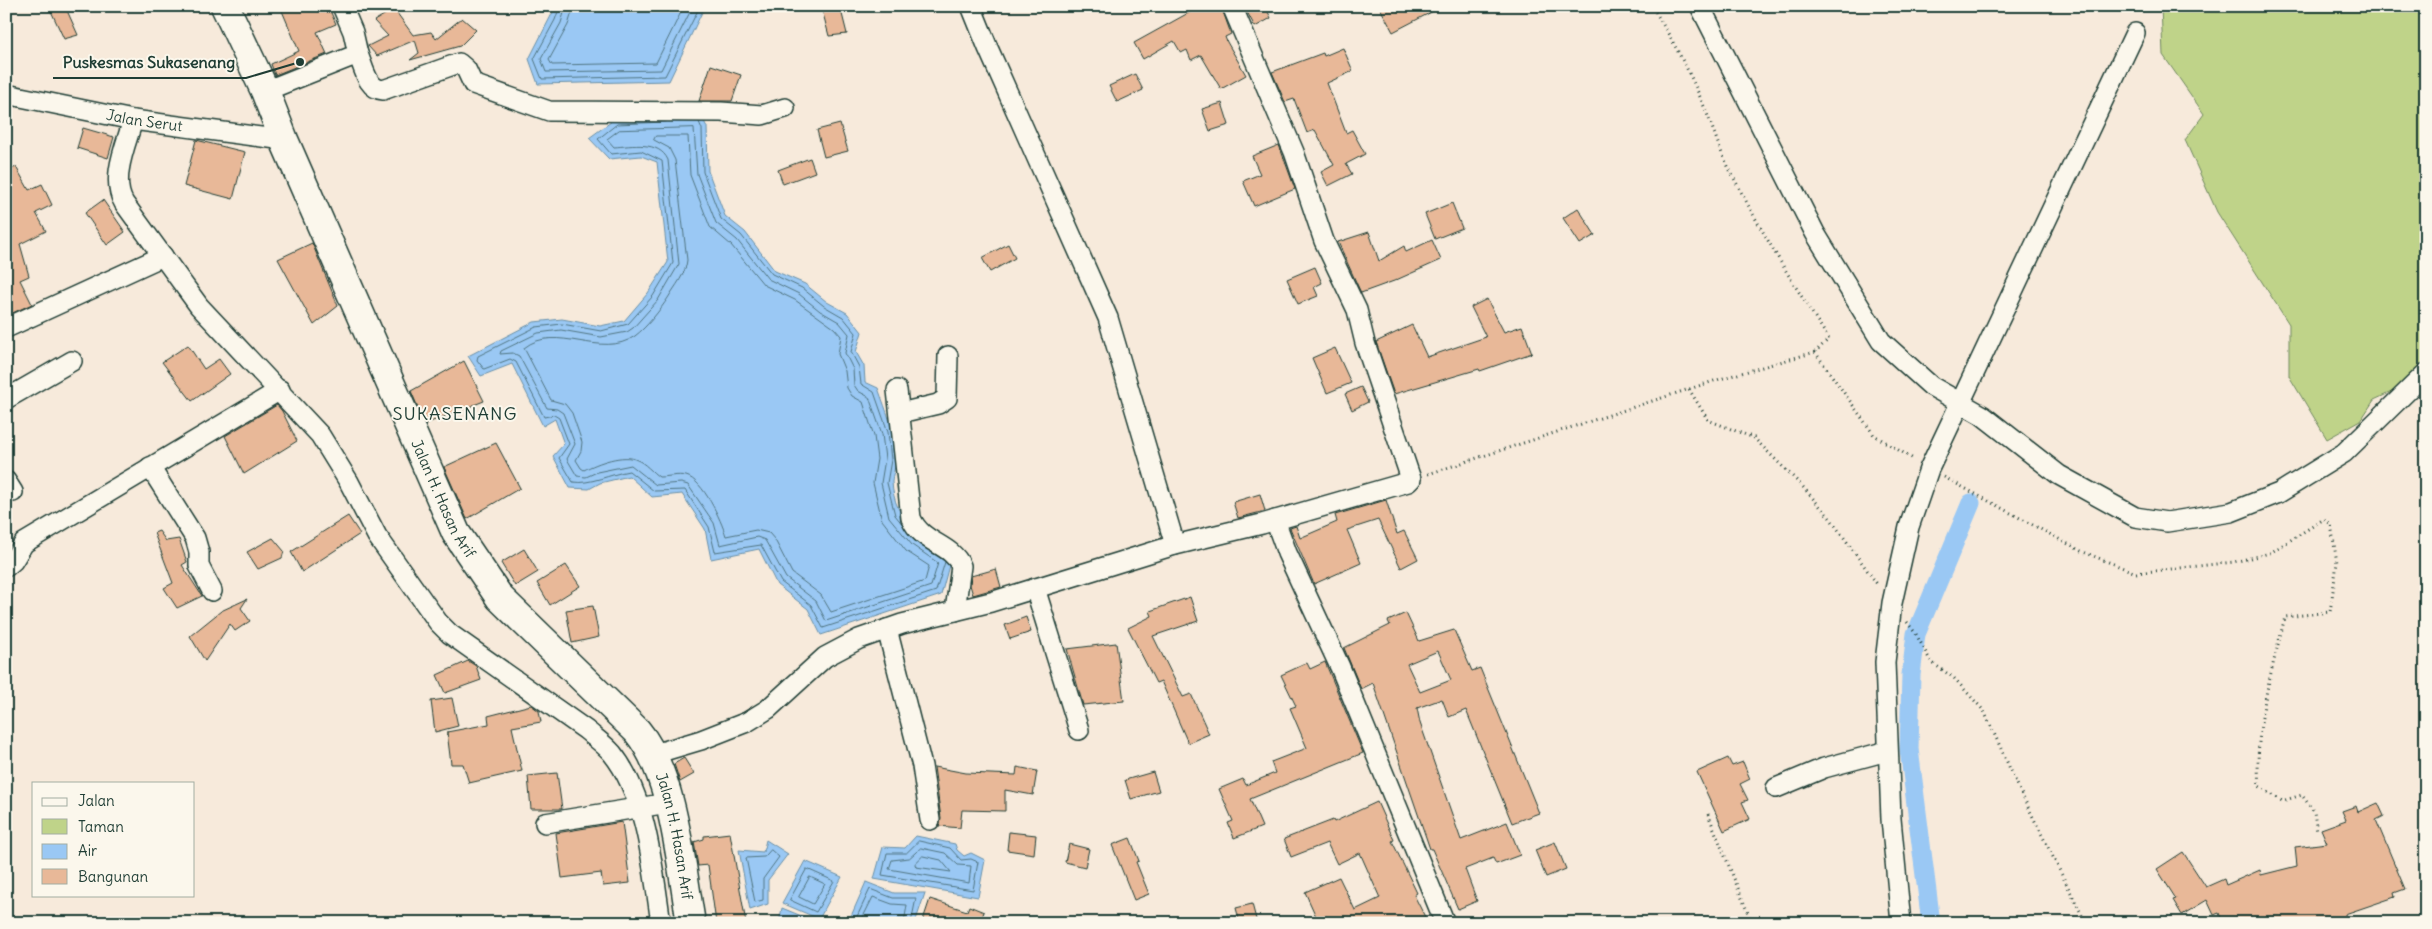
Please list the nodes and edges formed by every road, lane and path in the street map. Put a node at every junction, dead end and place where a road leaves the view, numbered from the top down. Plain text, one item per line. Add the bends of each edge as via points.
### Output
1 (225, 6) edge
2 (342, 6) edge
3 (971, 6) edge
4 (1232, 6) edge
5 (1652, 6) edge
6 (1700, 6) edge
7 (2135, 33) dead end
8 (358, 54) junction
9 (266, 92) junction
10 (6, 94) edge
11 (785, 108) dead end
12 (132, 120) junction
13 (284, 140) junction
14 (162, 256) junction
15 (6, 328) edge
16 (1815, 352) junction
17 (948, 356) dead end
18 (72, 360) dead end
19 (2426, 373) edge
20 (280, 390) junction
21 (897, 390) dead end
22 (6, 399) edge
23 (1961, 403) junction
24 (900, 413) junction
25 (150, 467) junction
26 (1929, 469) junction
27 (1411, 479) junction
28 (1275, 520) junction
29 (1175, 545) junction
30 (6, 567) edge
31 (1035, 588) junction
32 (212, 591) dead end
33 (958, 597) junction
34 (887, 629) junction
35 (1079, 730) dead end
36 (1886, 751) junction
37 (654, 754) junction
38 (1776, 788) dead end
39 (653, 806) junction
40 (1708, 814) dead end
41 (930, 820) dead end
42 (545, 823) dead end
43 (2317, 832) dead end
44 (660, 923) edge
45 (691, 923) edge
46 (1445, 923) edge
47 (1752, 923) edge
48 (1901, 923) edge

1 - 9 main road, Jalan H. Hasan Arif
2 - 8 street
3 - 29 street via 1108,318
4 - 27 street via 1294,152 1324,241 1357,310
5 - 16 path via 1676,46 1724,158 1752,211 1829,339
6 - 23 street via 1815,233 1881,341 1930,386
7 - 23 street
8 - 9 street
8 - 11 street via 370,85 375,89 383,90 459,62 466,68 473,84 549,110 762,115
9 - 13 main road, Jalan H. Hasan Arif
10 - 12 street, Jalan Serut
12 - 13 street, Jalan Serut
12 - 14 street via 119,171 119,189 124,203
13 - 37 main road, Jalan H. Hasan Arif via 422,458 464,546 500,598 637,731
14 - 15 street
14 - 20 street via 199,306
16 - 26 path via 1874,435
16 - 27 path via 1720,379
17 - 24 street via 948,398 938,404
18 - 22 street
19 - 23 street via 2344,453 2279,493 2231,512 2167,522 2135,517 2059,475 1982,415
20 - 25 street
20 - 39 street via 320,435 381,543 438,622 604,745
21 - 24 street
23 - 26 street
24 - 33 street via 911,518 928,539 954,554 962,566
25 - 30 street via 24,543
25 - 32 street via 195,538 199,566
26 - 36 street via 1909,527 1892,603 1885,662
26 - 43 path via 2081,551 2136,573 2234,562 2270,553 2324,519 2331,524 2337,563 2330,612 2285,617 2260,718 2257,759 2259,786 2282,801 2302,796 2314,812
27 - 28 street
28 - 29 street
28 - 46 street via 1340,667
29 - 31 street
31 - 33 street
31 - 35 street
33 - 34 street
34 - 37 street via 825,657 768,708 747,722
34 - 41 street via 922,766
36 - 38 street via 1832,766
36 - 48 street
37 - 39 main road, Jalan H. Hasan Arif
39 - 42 street
39 - 44 street via 651,855
39 - 45 main road, Jalan H. Hasan Arif via 681,859
40 - 47 path

